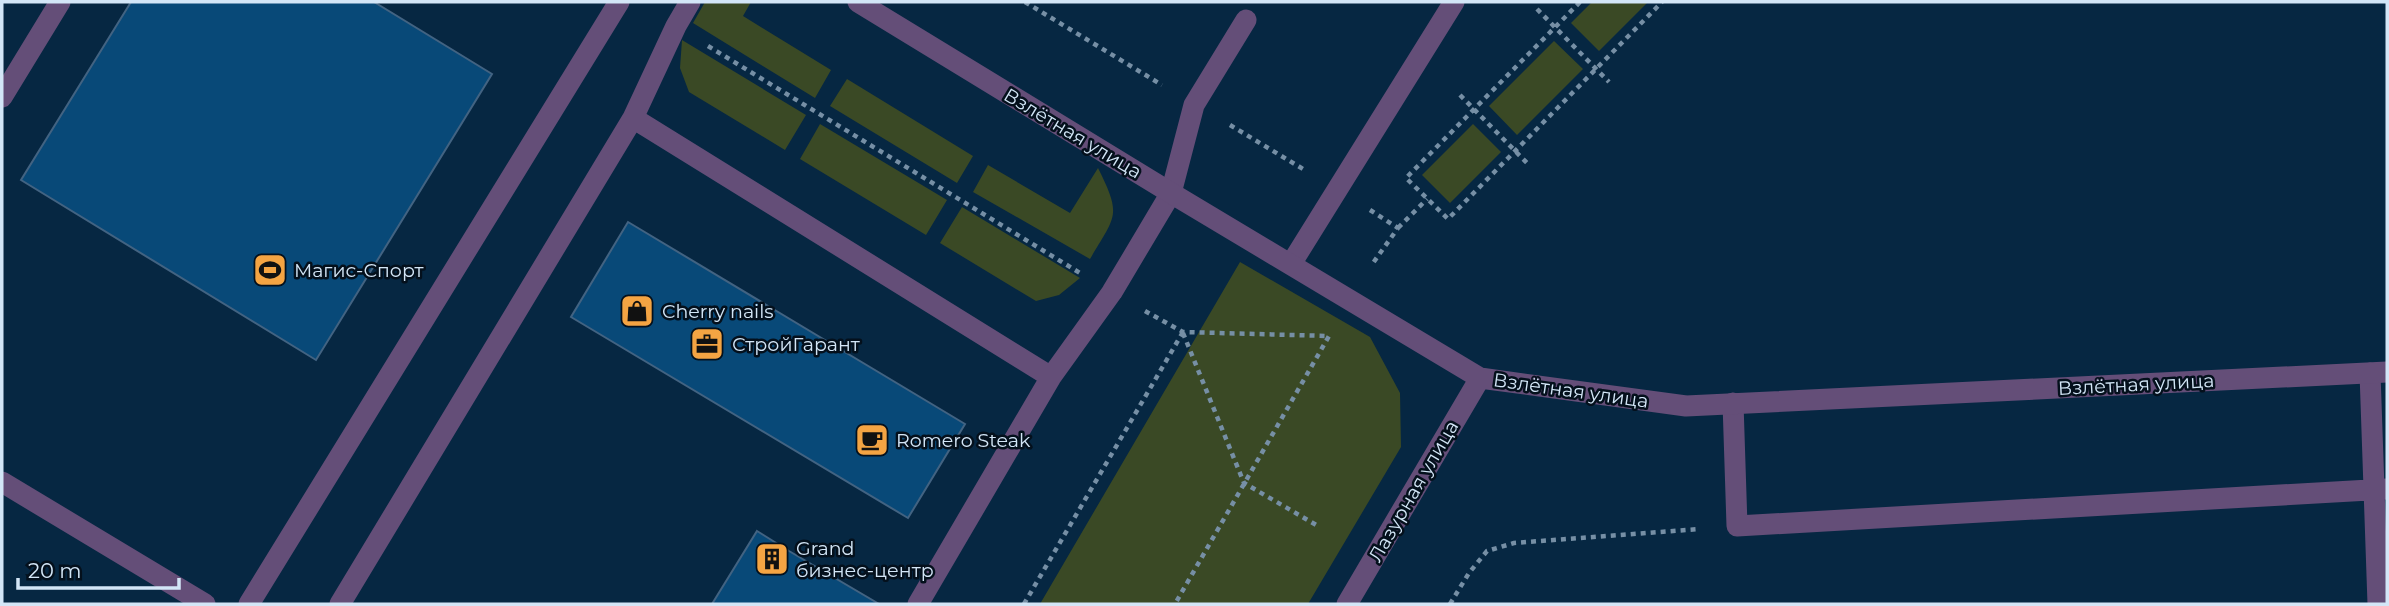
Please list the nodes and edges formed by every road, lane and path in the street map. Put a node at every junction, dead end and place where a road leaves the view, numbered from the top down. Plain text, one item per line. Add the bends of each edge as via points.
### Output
1 (60, 2) edge
2 (619, 2) edge
3 (690, 2) edge
4 (858, 2) edge
5 (1454, 2) edge
6 (1580, 2) edge
7 (1662, 2) edge
8 (1537, 9) dead end
9 (1246, 20) dead end
10 (676, 26) junction
11 (1554, 27) junction
12 (1596, 69) junction
13 (1609, 82) dead end
14 (1460, 94) dead end
15 (2, 97) edge
16 (1474, 108) junction
17 (633, 118) junction
18 (1515, 151) junction
19 (1527, 163) dead end
20 (1171, 193) junction
21 (1427, 199) junction
22 (1398, 228) dead end
23 (1291, 264) junction
24 (1112, 292) junction
25 (1183, 332) junction
26 (2379, 373) edge
27 (1051, 377) junction
28 (1480, 377) junction
29 (1733, 403) junction
30 (2, 482) edge
31 (1244, 483) junction
32 (2381, 489) edge
33 (1318, 526) dead end
34 (1737, 526) junction
35 (205, 604) edge
36 (249, 604) edge
37 (340, 604) edge
38 (918, 604) edge
39 (1024, 604) edge
40 (1175, 604) edge
41 (1347, 604) edge
42 (1450, 604) edge
43 (2378, 604) edge

1 - 15 street
2 - 36 street
3 - 10 street
4 - 20 street, Взлётная улица
5 - 23 street
6 - 11 path
7 - 12 path
8 - 11 path
9 - 20 street via 1195,104
10 - 17 street
10 - 24 path
11 - 12 path
11 - 16 path
12 - 13 path
12 - 18 path
14 - 16 path
16 - 18 path
16 - 21 path via 1406,178
17 - 27 street
17 - 37 street
18 - 19 path
18 - 21 path via 1448,219
20 - 23 street, Взлётная улица
20 - 24 street
21 - 22 path
23 - 28 street, Взлётная улица
24 - 25 path
24 - 27 street
25 - 31 path
25 - 31 path via 1329,336
25 - 39 path
26 - 29 street, Взлётная улица
26 - 32 street
27 - 38 street
28 - 29 street, Взлётная улица via 1686,406
28 - 41 street, Лазурная улица
29 - 34 street
30 - 35 street
31 - 33 path
31 - 40 path
32 - 34 street
32 - 43 street
34 - 42 path via 1514,543 1488,551

